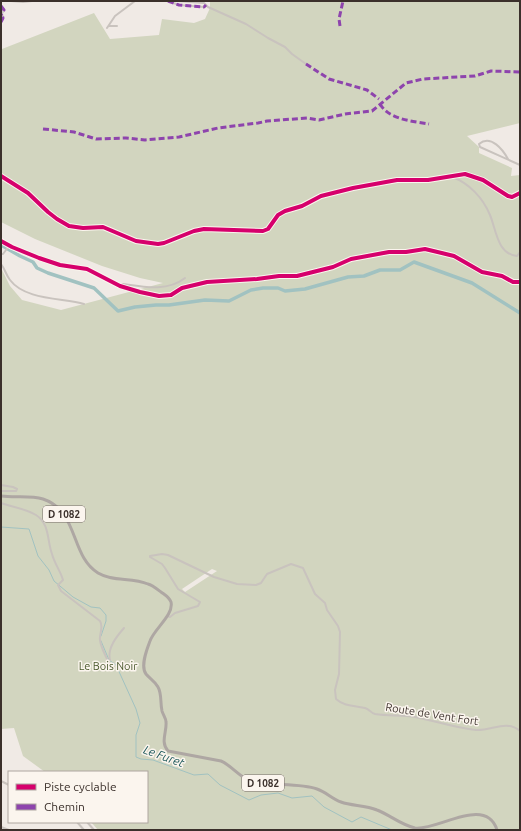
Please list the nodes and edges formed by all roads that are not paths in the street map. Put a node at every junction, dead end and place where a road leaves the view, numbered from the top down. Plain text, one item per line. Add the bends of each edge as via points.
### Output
1 (11, 1) edge
2 (32, 1) edge
3 (135, 1) edge
4 (168, 1) edge
5 (178, 1) edge
6 (1, 6) edge
7 (205, 6) junction
8 (206, 10) dead end
9 (2, 14) edge
10 (1, 22) edge
11 (117, 26) dead end
12 (306, 64) dead end
13 (508, 159) junction
14 (520, 165) edge
15 (1, 176) edge
16 (449, 176) junction
17 (520, 193) edge
18 (1, 241) edge
19 (9, 246) junction
20 (520, 252) edge
21 (1, 254) edge
22 (1, 264) edge
23 (185, 278) dead end
24 (520, 282) edge
25 (120, 286) junction
26 (84, 304) dead end
27 (1, 485) edge
28 (1, 491) edge
29 (1, 496) edge
30 (1, 503) edge
31 (167, 616) junction
32 (124, 628) dead end
33 (520, 731) edge
34 (1, 827) edge
35 (9, 830) edge
36 (497, 830) edge

1 - 2 street
3 - 11 street via 115,16 108,27
4 - 7 street via 179,5
5 - 7 street via 204,3
6 - 9 street via 4,10
7 - 8 street
7 - 12 street via 246,24 285,47
9 - 10 street via 4,18
13 - 13 street via 480,146 479,144 485,141 496,144
13 - 14 street
15 - 16 main road via 28,192 48,212 69,226 103,226 132,240 158,244 204,229 263,231 285,211 330,193 397,180 428,180
16 - 17 main road via 464,174 478,178 508,196 517,196
16 - 20 street via 460,180 475,191 490,215 498,239 507,252 517,256
18 - 19 street
19 - 21 street via 7,251
19 - 25 street via 55,263 87,269
22 - 26 street via 11,282 21,290
23 - 25 street via 163,287 122,284
24 - 25 street via 482,272 454,256 425,249 388,252 352,259 297,276 195,284 165,296
27 - 28 street via 17,489 14,492
29 - 31 main road, D 1082 via 35,498 53,504 67,519 84,557 93,569 106,576 152,585 169,598 171,605
30 - 32 street via 28,511 40,519 47,530 52,554 62,577 59,585 61,592 100,621 100,642 109,661 110,650
31 - 33 street, Route de Vent Fort via 198,606 200,602 178,589 162,564 150,556 168,555 214,577 238,584 256,585 261,583 267,574 292,564 303,568 315,594 325,602 327,610 338,626 340,674 335,690 336,699 342,704 366,708 374,713 415,717 465,729 511,726
31 - 36 main road, D 1082 via 150,640 144,668 160,692 166,723 164,742 168,751 221,761 254,782 317,789 338,802 376,810 414,828 428,828 452,819 476,815 489,818
34 - 35 street

